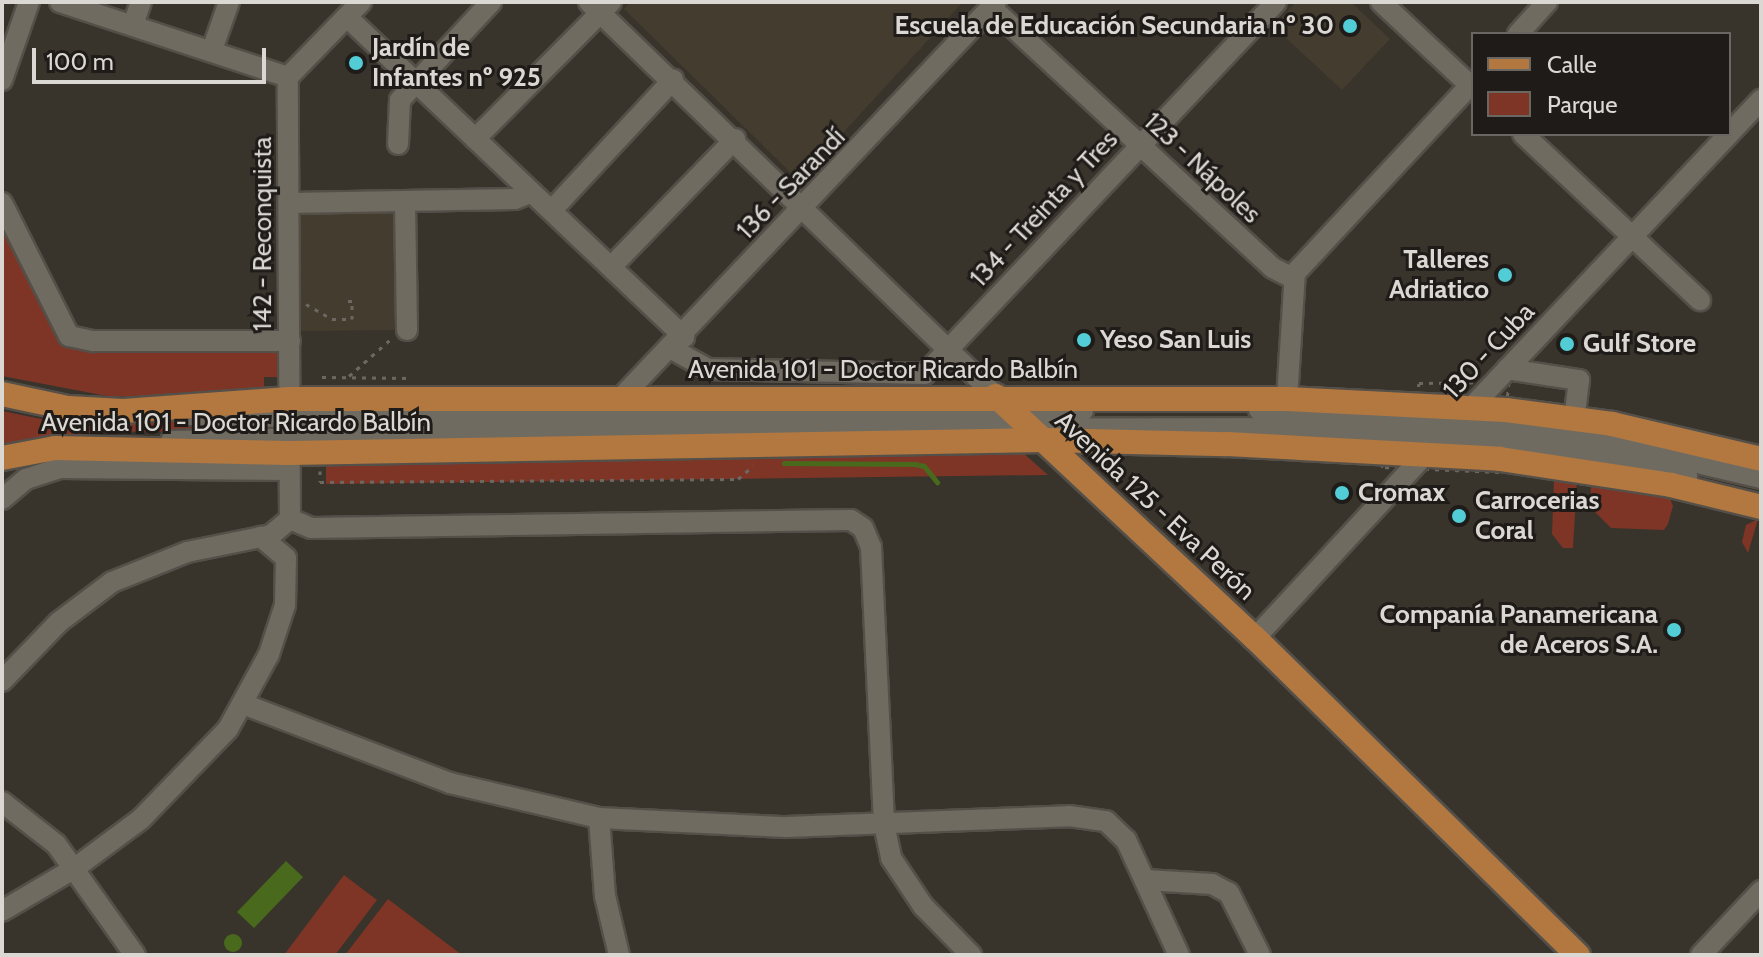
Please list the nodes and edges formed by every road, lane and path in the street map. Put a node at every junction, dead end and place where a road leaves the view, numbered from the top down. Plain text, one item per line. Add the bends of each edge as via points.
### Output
1 (29, 2) edge
2 (60, 2) edge
3 (141, 2) edge
4 (229, 2) edge
5 (491, 2) edge
6 (1276, 2) edge
7 (1381, 2) edge
8 (1547, 2) edge
9 (994, 5) edge
10 (600, 6) edge
11 (354, 9) edge
12 (133, 25) junction
13 (1520, 32) edge
14 (212, 50) junction
15 (288, 77) junction
16 (2, 80) edge
17 (673, 80) junction
18 (415, 81) junction
19 (1471, 84) edge
20 (1471, 86) edge
21 (1761, 100) edge
22 (1731, 132) edge
23 (1525, 136) edge
24 (1727, 136) edge
25 (475, 139) junction
26 (735, 139) junction
27 (398, 144) dead end
28 (1139, 146) junction
29 (532, 192) junction
30 (405, 202) junction
31 (2, 203) edge
32 (290, 203) junction
33 (802, 207) junction
34 (552, 210) junction
35 (1634, 236) junction
36 (612, 266) junction
37 (1293, 278) junction
38 (1700, 300) dead end
39 (344, 301) dead end
40 (290, 302) junction
41 (407, 327) joint
42 (290, 341) junction
43 (678, 343) junction
44 (950, 348) junction
45 (1507, 369) junction
46 (2, 394) edge
47 (321, 399) junction
48 (620, 399) junction
49 (1287, 399) junction
50 (1464, 415) junction
51 (1020, 419) junction
52 (1574, 419) junction
53 (289, 435) junction
54 (1434, 446) junction
55 (2, 458) edge
56 (1761, 459) edge
57 (1761, 478) edge
58 (1761, 496) edge
59 (2, 499) edge
60 (1761, 507) edge
61 (290, 519) junction
62 (319, 528) junction
63 (261, 537) junction
64 (288, 573) junction
65 (1255, 638) junction
66 (2, 681) edge
67 (243, 704) junction
68 (2, 802) edge
69 (599, 818) junction
70 (884, 824) junction
71 (75, 868) junction
72 (1146, 880) junction
73 (1761, 891) edge
74 (2, 911) edge
75 (135, 955) edge
76 (619, 955) edge
77 (971, 955) edge
78 (1179, 955) edge
79 (1260, 955) edge
80 (1578, 955) edge
81 (1701, 955) edge

1 - 16 street
2 - 12 street
3 - 12 street
4 - 14 street
5 - 18 street
6 - 28 street, 134 - Treinta y Tres
7 - 19 street
8 - 13 street
9 - 28 street, 123 - Nápoles
9 - 33 street, 136 - Sarandí
10 - 17 street, Avenida 125 - Eva Perón
10 - 25 street
11 - 15 street
11 - 18 street, 134 - Treinta y Tres
12 - 14 street
14 - 15 street
15 - 32 street, 142 - Reconquista
17 - 26 street, Avenida 125 - Eva Perón
17 - 34 street
18 - 25 street, 134 - Treinta y Tres
18 - 27 street via 397,106
20 - 37 street
21 - 22 street, 130 - Cuba
23 - 35 street
24 - 35 street, 130 - Cuba
25 - 29 street, 134 - Treinta y Tres
26 - 33 street, Avenida 125 - Eva Perón
26 - 36 street
28 - 37 street, 123 - Nápoles via 1273,268
28 - 44 street, 134 - Treinta y Tres
29 - 30 street via 515,199
29 - 34 street, 134 - Treinta y Tres
30 - 32 street
30 - 41 street
31 - 42 street via 69,336 93,341
32 - 40 street, 142 - Reconquista
33 - 43 street, 136 - Sarandí
33 - 44 street, Avenida 125 - Eva Perón
34 - 36 street, 134 - Treinta y Tres
35 - 38 street
35 - 45 street, 130 - Cuba
36 - 43 street, 134 - Treinta y Tres
37 - 49 street
39 - 40 path via 352,301 352,319 332,319
40 - 42 street, 142 - Reconquista
41 - 47 path
42 - 53 street, 142 - Reconquista
43 - 44 street, 134 - Treinta y Tres via 708,369 913,374 931,370
43 - 48 street, 136 - Sarandí
44 - 51 street, Avenida 125 - Eva Perón
45 - 50 street, 130 - Cuba
45 - 52 street via 1579,380
46 - 53 main road, Avenida 101 - Doctor Ricardo Balbín via 68,408
47 - 48 main road, Avenida 101 - Doctor Ricardo Balbín
47 - 53 main road, Avenida 101 - Doctor Ricardo Balbín
48 - 51 main road, Avenida 101 - Doctor Ricardo Balbín
49 - 50 main road, Avenida 101 - Doctor Ricardo Balbín
49 - 51 main road, Avenida 101 - Doctor Ricardo Balbín
50 - 51 street via 1251,410
50 - 52 main road, Avenida 101 - Doctor Ricardo Balbín
50 - 54 street, 130 - Cuba
50 - 57 street
51 - 53 main road, Avenida 101 - Doctor Ricardo Balbín
51 - 53 street
51 - 54 main road, Avenida 101 - Doctor Ricardo Balbín
51 - 65 main road, Avenida 125 - Eva Perón
52 - 56 main road, Avenida 101 - Doctor Ricardo Balbín
53 - 55 main road, Avenida 101 - Doctor Ricardo Balbín
53 - 59 street via 59,468 26,479
53 - 61 street, 142 - Reconquista
54 - 58 street via 1619,462
54 - 60 main road, Avenida 101 - Doctor Ricardo Balbín via 1597,472
54 - 65 street, 130 - Cuba
61 - 62 street
61 - 63 street
62 - 64 street via 298,547
62 - 70 street via 857,522 871,547
63 - 64 street via 280,550
63 - 66 street via 187,552 112,582 59,622
64 - 67 street via 278,629
65 - 80 main road, Avenida 125 - Eva Perón
67 - 69 street via 450,783
67 - 71 street via 207,754 160,803
68 - 71 street via 43,831
69 - 70 street via 722,827
69 - 76 street via 605,896
70 - 72 street via 1097,818 1126,840
70 - 77 street via 896,871
71 - 74 street
71 - 75 street
72 - 78 street
72 - 79 street via 1212,884 1229,893
73 - 81 street

